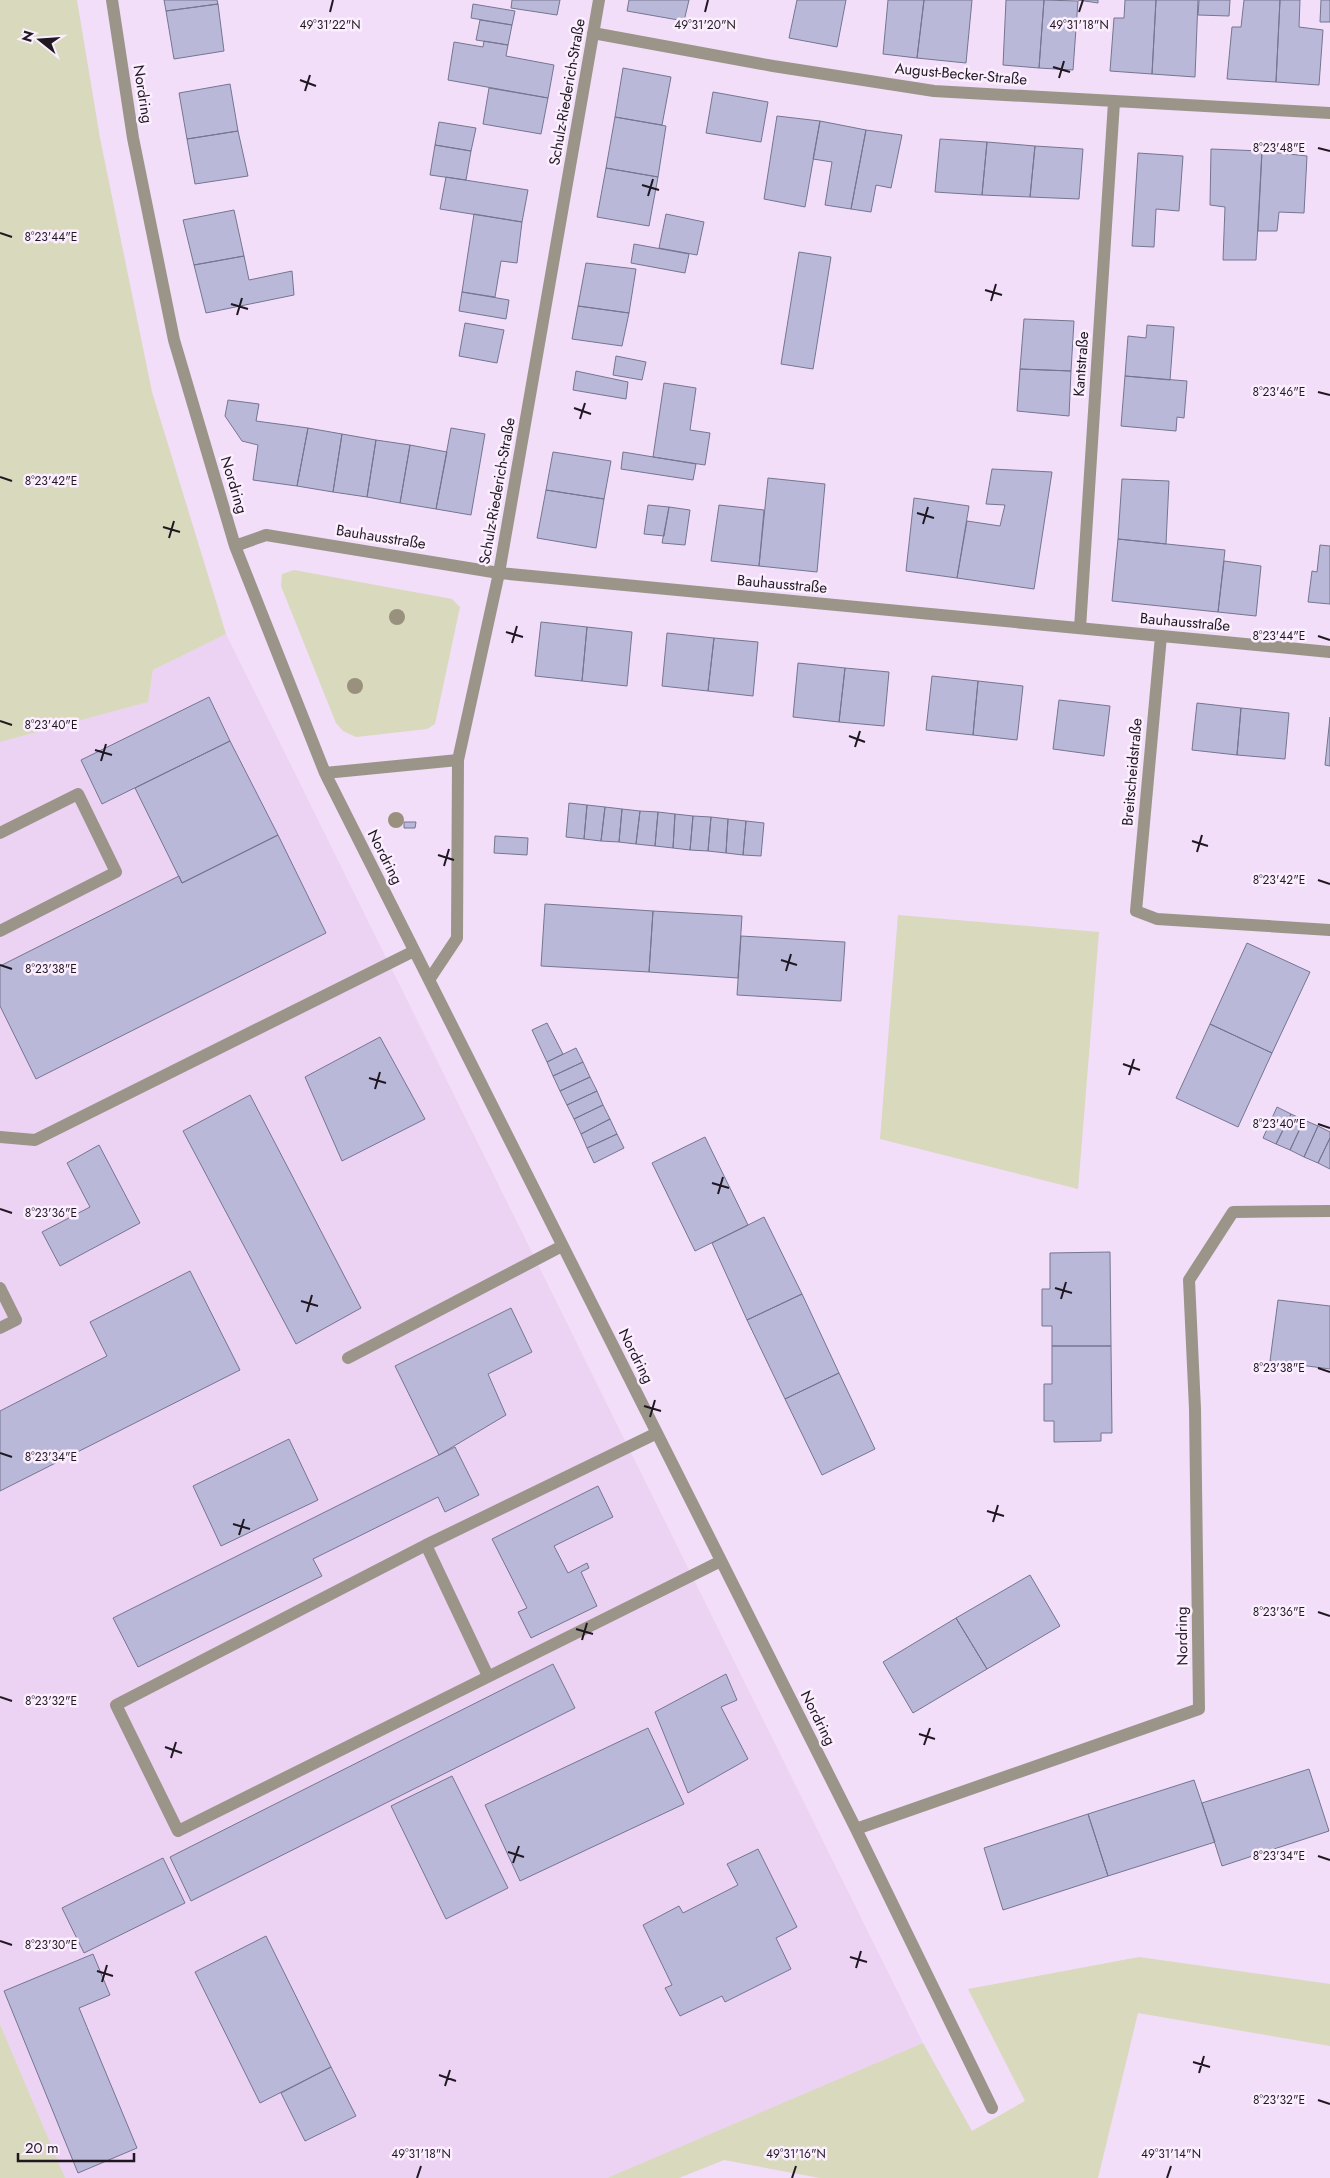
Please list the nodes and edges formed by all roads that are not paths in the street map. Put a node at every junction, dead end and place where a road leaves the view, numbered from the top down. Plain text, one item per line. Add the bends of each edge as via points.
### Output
1 (112, 0) edge
2 (599, 0) edge
3 (593, 33) junction
4 (1114, 102) junction
5 (1330, 113) edge
6 (235, 546) junction
7 (499, 573) junction
8 (1080, 628) junction
9 (1161, 636) junction
10 (1330, 652) edge
11 (458, 760) junction
12 (325, 774) junction
13 (0, 833) edge
14 (1330, 930) edge
15 (0, 931) edge
16 (414, 952) junction
17 (429, 980) junction
18 (0, 1137) edge
19 (1330, 1211) edge
20 (562, 1246) junction
21 (0, 1288) edge
22 (0, 1328) edge
23 (348, 1358) dead end
24 (657, 1433) junction
25 (426, 1546) junction
26 (721, 1561) junction
27 (488, 1676) junction
28 (856, 1829) junction
29 (992, 2108) dead end

1 - 6 street, Nordring via 133,138 174,340
2 - 3 street, Schulz-Riederich-Straße
3 - 4 street, August-Becker-Straße via 934,91
3 - 7 street, Schulz-Riederich-Straße
4 - 5 street, August-Becker-Straße
4 - 8 street, Kantstraße
6 - 7 street, Bauhausstraße via 266,535
6 - 12 street, Nordring
7 - 8 street, Bauhausstraße
7 - 11 street, Schulz-Riederich-Straße
8 - 9 street, Bauhausstraße
9 - 10 street, Bauhausstraße
9 - 14 street, Breitscheidstraße via 1136,911 1157,919
11 - 12 street
11 - 17 street, Schulz-Riederich-Straße via 457,938
12 - 16 street, Nordring
13 - 15 street via 78,794 116,872
16 - 17 street, Nordring
16 - 18 street via 35,1140
17 - 20 street, Nordring
19 - 28 street, Nordring via 1233,1212 1189,1280 1195,1409 1200,1709
20 - 23 street
20 - 24 street, Nordring
21 - 22 street via 16,1320
24 - 25 street
24 - 26 street, Nordring
25 - 27 street
25 - 27 street via 116,1705 178,1831
26 - 27 street
26 - 28 street, Nordring
28 - 29 street, Nordring

